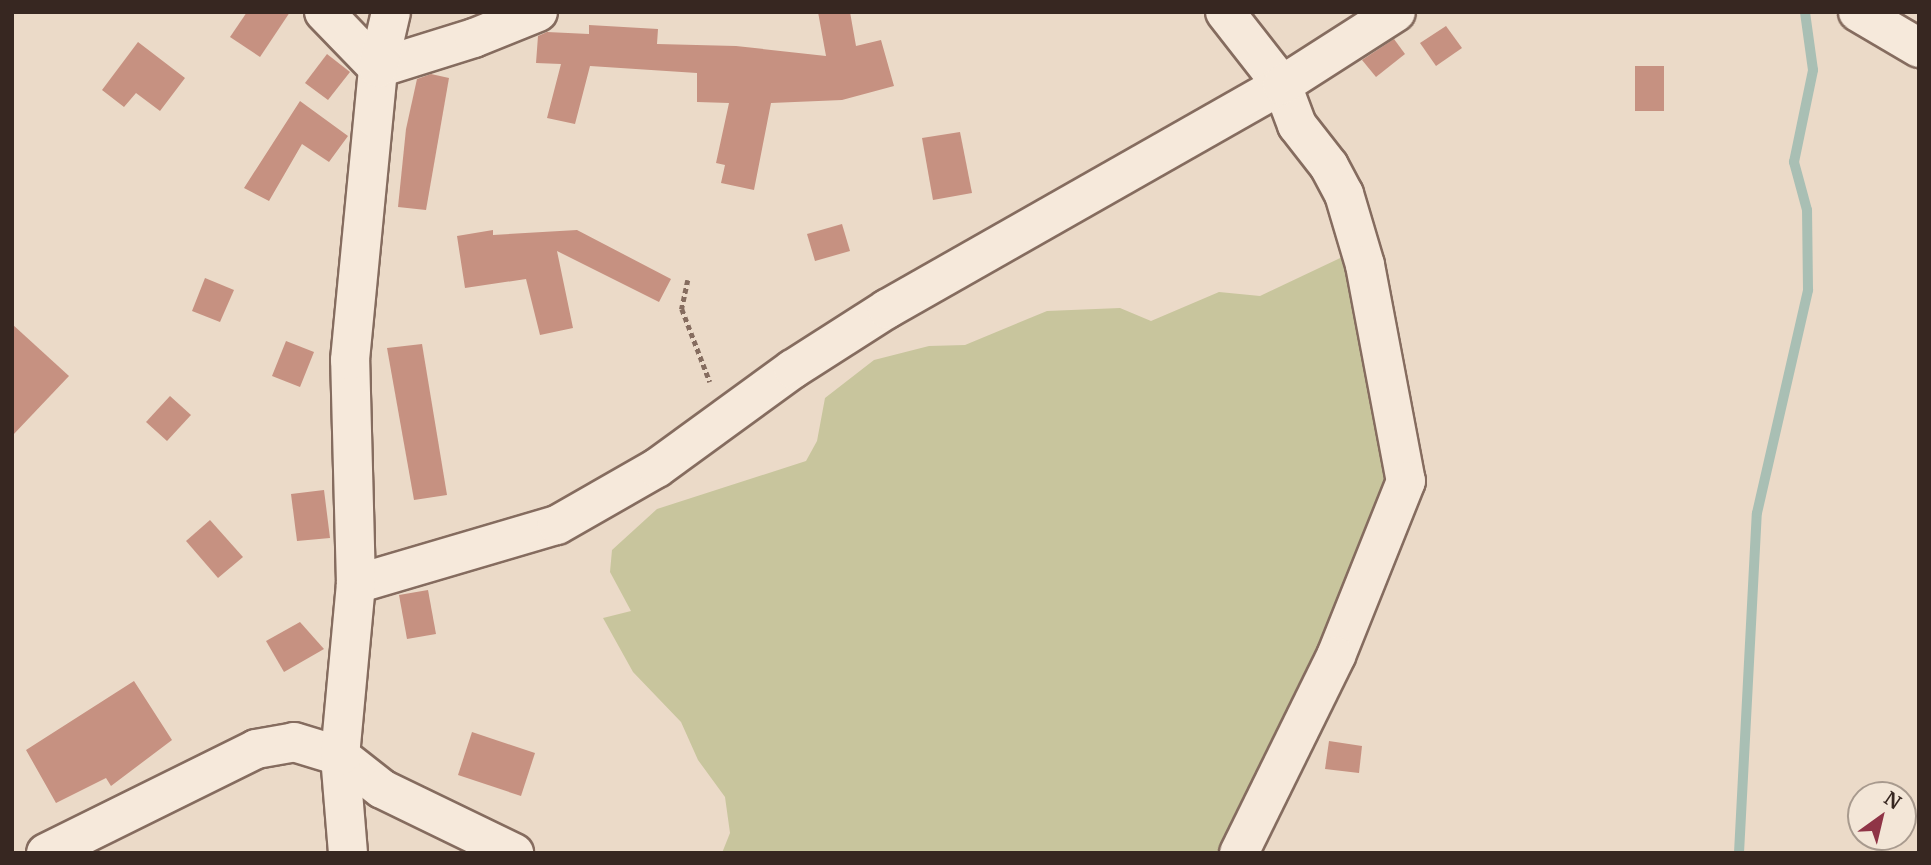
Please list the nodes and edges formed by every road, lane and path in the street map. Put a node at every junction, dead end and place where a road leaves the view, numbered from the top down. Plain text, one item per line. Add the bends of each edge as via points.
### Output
1 (324, 12) edge
2 (391, 12) edge
3 (538, 12) edge
4 (1225, 12) edge
5 (1396, 12) edge
6 (1857, 12) edge
7 (1919, 48) edge
8 (378, 68) junction
9 (1282, 85) junction
10 (688, 281) dead end
11 (724, 419) junction
12 (356, 584) junction
13 (341, 756) junction
14 (46, 853) edge
15 (348, 853) edge
16 (514, 853) edge
17 (1239, 853) edge

1 - 8 street
2 - 8 street
3 - 8 street
4 - 9 street
5 - 9 street
6 - 7 street
8 - 12 street via 350,360
9 - 11 street via 887,309
9 - 17 street via 1297,125 1344,194 1365,265 1406,481 1336,656
10 - 11 path via 682,309
11 - 12 street via 657,468 556,524
12 - 13 street
13 - 14 street via 294,742 256,749
13 - 15 street
13 - 16 street via 382,789

